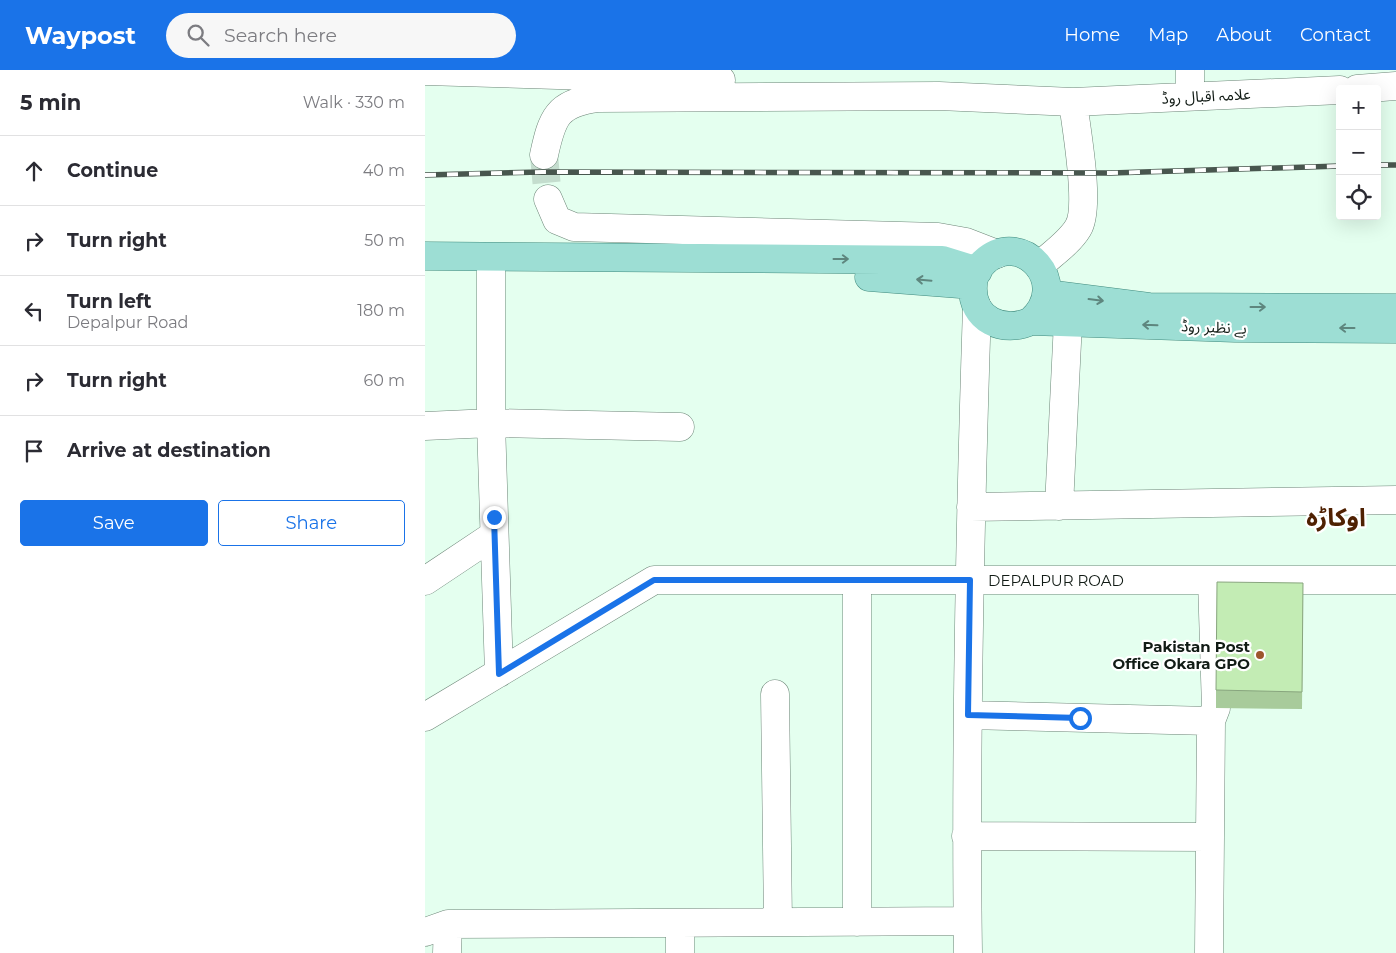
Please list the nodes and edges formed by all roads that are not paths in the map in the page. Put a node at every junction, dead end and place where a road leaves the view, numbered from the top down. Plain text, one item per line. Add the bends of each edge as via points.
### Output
1 (425, 71) edge
2 (1392, 81) edge
3 (1190, 83) edge
4 (1374, 85) edge
5 (1336, 90) edge
6 (939, 96) junction
7 (1073, 102) junction
8 (544, 155) tunnel mouth
9 (548, 199) tunnel mouth
10 (425, 256) edge
11 (1039, 266) junction
12 (491, 270) junction
13 (425, 271) edge
14 (981, 279) junction
15 (1047, 294) junction
16 (1396, 308) edge
17 (1031, 320) junction
18 (1068, 322) junction
19 (1396, 328) edge
20 (491, 423) junction
21 (425, 426) edge
22 (680, 427) dead end
23 (1396, 500) edge
24 (1059, 506) junction
25 (971, 507) junction
26 (494, 535) junction
27 (857, 580) junction
28 (970, 580) junction
29 (1213, 580) junction
30 (1396, 580) edge
31 (425, 581) edge
32 (499, 674) junction
33 (775, 694) dead end
34 (968, 715) junction
35 (425, 717) edge
36 (1211, 721) junction
37 (966, 836) junction
38 (1210, 837) junction
39 (777, 922) junction
40 (857, 922) junction
41 (967, 922) junction
42 (679, 923) junction
43 (436, 928) edge
44 (447, 953) edge
45 (679, 953) edge
46 (968, 953) edge
47 (1209, 953) edge

1 - 6 street via 921,85
2 - 4 street
3 - 5 street, علامہ اقبال روڈ
3 - 7 street, علامہ اقبال روڈ
6 - 7 street, علامہ اقبال روڈ
6 - 8 street, علامہ اقبال روڈ via 607,98 575,101 560,111 549,132
7 - 11 street via 1082,173 1082,214 1072,235
9 - 14 street via 557,220 574,227 938,237 966,242
10 -> 14 main road via 941,260
11 - 14 main road via 1020,254 1009,252
11 - 15 main road via 1047,284
12 - 13 main road
14 -> 12 main road
12 - 20 street
14 - 17 main road via 983,316 1001,326 1011,327
14 - 25 street
15 -> 16 main road via 1149,307
15 - 17 main road via 1039,313
17 - 18 main road, بے نظیر روڈ
19 -> 18 main road, بے نظیر روڈ via 1235,328
18 - 24 street
20 - 21 street
20 - 22 street
20 - 26 street
23 - 24 street
24 - 25 street
25 - 28 street
26 - 31 street
26 - 32 street
27 - 28 street, DEPALPUR ROAD
27 - 32 street, DEPALPUR ROAD via 654,580
27 - 40 street
28 - 29 street, DEPALPUR ROAD
28 - 34 street
29 - 30 street, DEPALPUR ROAD
29 - 36 street via 1216,708
32 - 35 street, DEPALPUR ROAD
33 - 39 street
34 - 36 street
34 - 37 street
36 - 38 street
37 - 38 street
37 - 41 street
38 - 47 street
39 - 40 street
39 - 42 street
40 - 41 street
41 - 46 street
42 - 43 street
42 - 45 street
43 - 44 street

